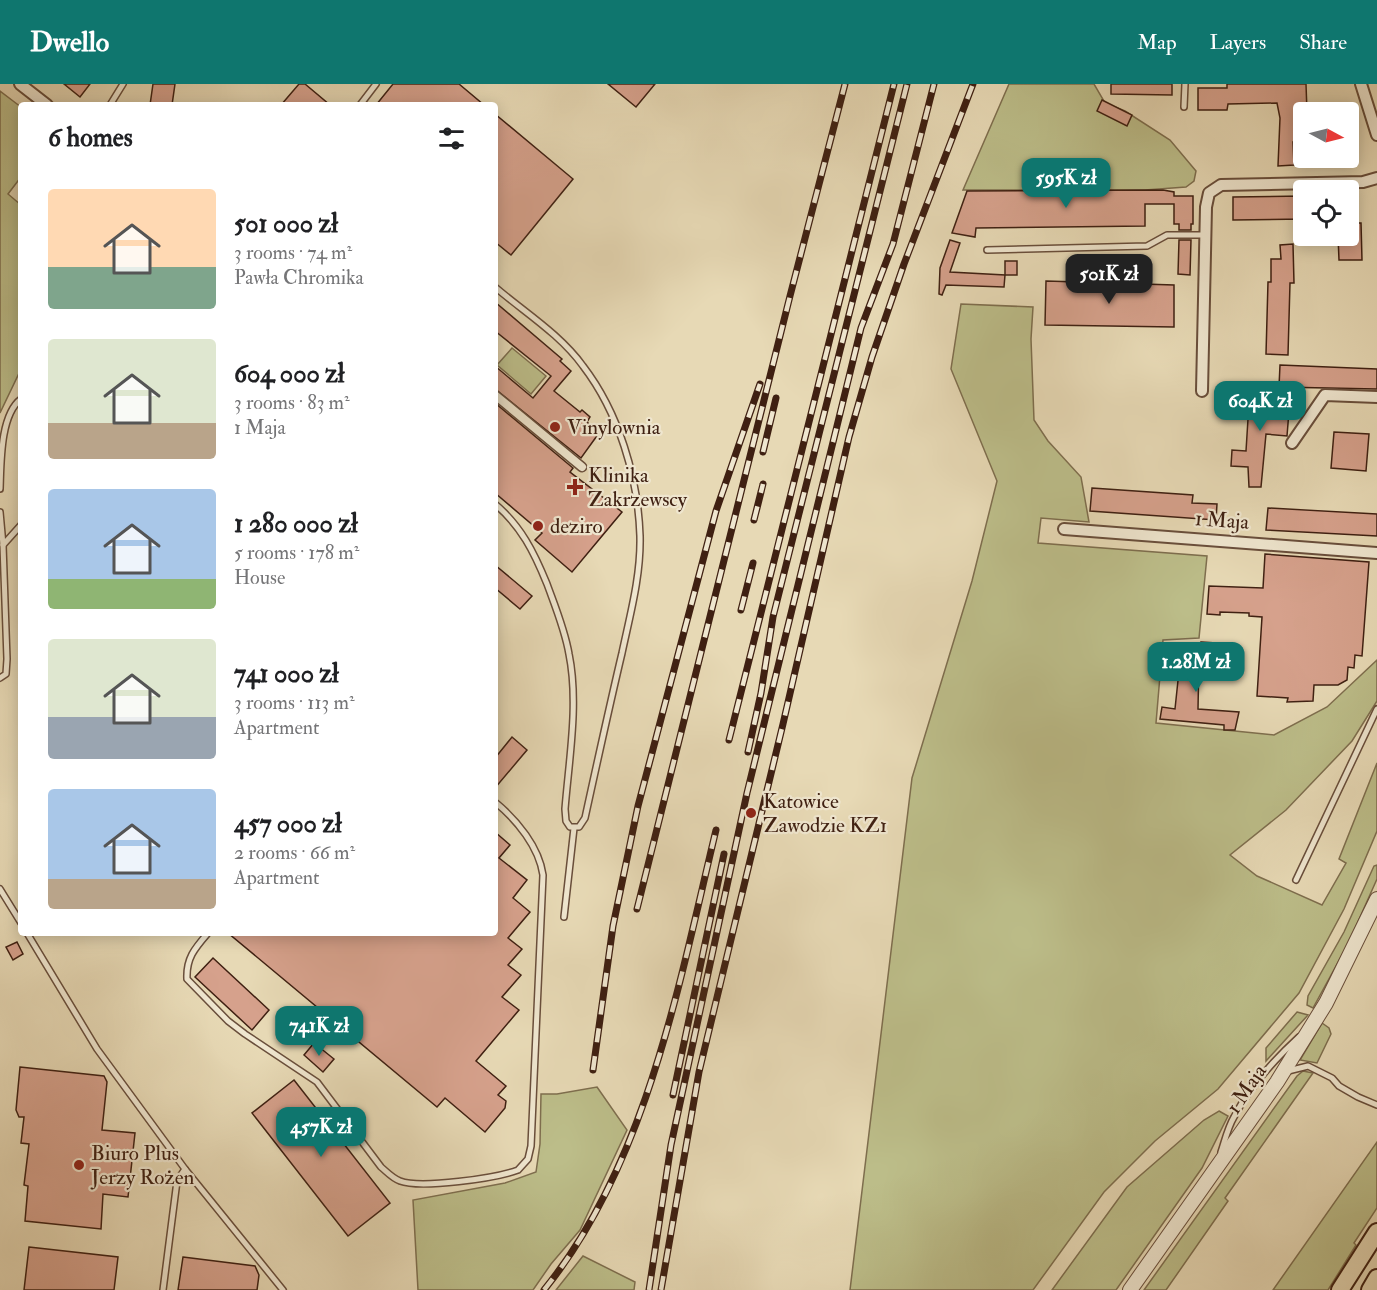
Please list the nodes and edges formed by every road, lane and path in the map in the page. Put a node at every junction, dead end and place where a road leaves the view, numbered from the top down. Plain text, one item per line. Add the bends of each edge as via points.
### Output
1 (20, 84) edge
2 (123, 84) edge
3 (376, 84) edge
4 (1185, 84) edge
5 (1360, 84) edge
6 (43, 102) edge
7 (112, 102) edge
8 (362, 102) edge
9 (1184, 107) dead end
10 (1377, 135) edge
11 (1377, 178) edge
12 (1205, 235) junction
13 (987, 249) dead end
14 (498, 290) edge
15 (1202, 391) dead end
16 (498, 397) edge
17 (1377, 398) edge
18 (18, 401) edge
19 (1292, 443) dead end
20 (582, 467) dead end
21 (0, 489) edge
22 (498, 507) edge
23 (0, 512) edge
24 (18, 528) edge
25 (1064, 529) dead end
26 (3, 545) junction
27 (1377, 553) edge
28 (0, 678) edge
29 (1377, 709) edge
30 (498, 804) edge
31 (574, 828) junction
32 (1296, 880) dead end
33 (0, 889) edge
34 (1377, 899) edge
35 (564, 917) dead end
36 (18, 918) edge
37 (29, 936) edge
38 (206, 936) edge
39 (1311, 1026) junction
40 (1283, 1072) junction
41 (1377, 1105) edge
42 (185, 1169) junction
43 (1213, 1173) junction
44 (1377, 1232) edge
45 (1377, 1278) edge
46 (163, 1290) edge
47 (283, 1290) edge
48 (1130, 1290) edge
49 (1340, 1290) edge
50 (1370, 1290) edge

1 - 6 street
2 - 7 lane
3 - 8 lane
4 - 9 lane
5 - 10 street
11 - 12 street via 1363,182 1221,185 1209,193
12 - 13 lane via 1167,235 1147,246
12 - 15 street
14 - 31 lane via 570,350 604,397 624,445 639,522 638,580 585,818
16 - 20 street
17 - 19 street via 1325,395
18 - 21 lane via 13,404 2,434
22 - 31 lane via 530,544 555,605 569,654 572,706 565,809 566,821
23 - 26 lane
24 - 26 lane
25 - 27 street, 1 Maja
26 - 28 lane via 7,659 6,674
29 - 32 lane
30 - 38 lane via 510,814 539,856 543,875 531,1146 528,1159 518,1170 420,1185 393,1178 317,1082 228,1021 188,979 187,963
31 - 35 lane
33 - 36 lane
34 - 39 street, 1 Maja
37 - 42 lane via 97,1049
39 - 40 street, 1 Maja
39 - 43 lane via 1271,1063 1233,1117
40 - 41 lane via 1308,1066
40 - 43 street, 1 Maja
42 - 46 lane via 177,1181
42 - 47 lane
43 - 48 street, 1 Maja
44 - 49 main road
45 - 50 main road

